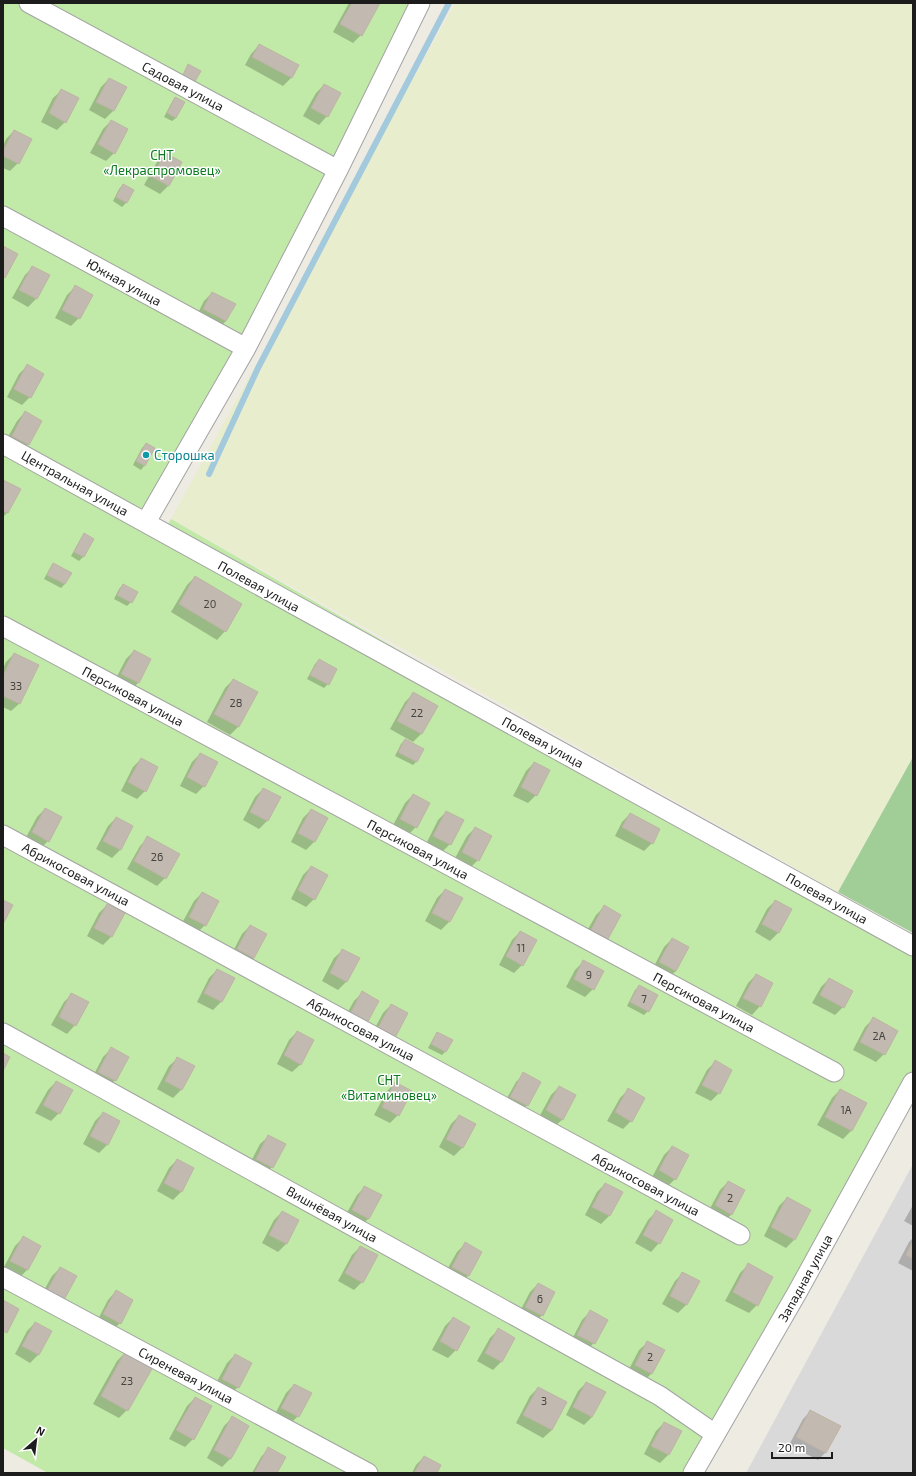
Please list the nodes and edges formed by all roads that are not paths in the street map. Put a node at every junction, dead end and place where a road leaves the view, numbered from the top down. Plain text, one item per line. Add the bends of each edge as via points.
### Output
1 (29, 3) edge
2 (420, 3) edge
3 (338, 170) junction
4 (3, 216) edge
5 (246, 348) junction
6 (3, 444) edge
7 (146, 522) junction
8 (173, 538) joint
9 (3, 626) edge
10 (3, 835) edge
11 (913, 946) edge
12 (3, 1033) edge
13 (834, 1072) dead end
14 (913, 1082) edge
15 (740, 1235) dead end
16 (3, 1277) edge
17 (715, 1434) junction
18 (368, 1473) edge
19 (693, 1473) edge

1 - 3 street, Садовая улица
2 - 3 street
3 - 5 street
4 - 5 street, Южная улица
5 - 7 street
6 - 7 street, Центральная улица
7 - 8 street, Центральная улица
8 - 11 street, Полевая улица
9 - 13 street, Персиковая улица
10 - 15 street, Абрикосовая улица
12 - 17 street, Вишнёвая улица via 660,1396
14 - 17 street, Западная улица via 798,1291
16 - 18 street, Сиреневая улица
17 - 19 street, Западная улица

